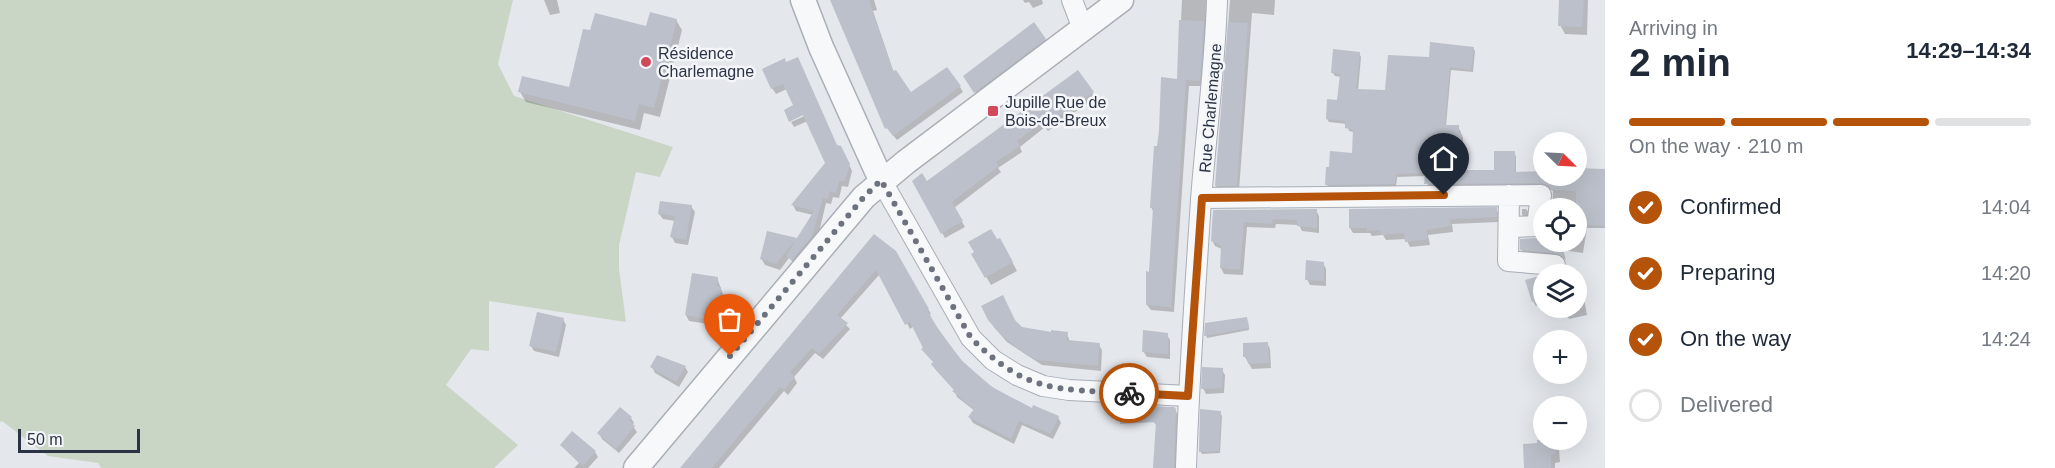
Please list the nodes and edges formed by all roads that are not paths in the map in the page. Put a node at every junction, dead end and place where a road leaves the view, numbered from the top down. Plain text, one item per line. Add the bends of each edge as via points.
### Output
1 (803, 0) edge
2 (1072, 0) edge
3 (1121, 0) edge
4 (1217, 0) edge
5 (1083, 29) junction
6 (881, 180) junction
7 (1509, 195) junction
8 (1202, 198) junction
9 (1510, 227) junction
10 (1544, 264) edge
11 (1188, 396) junction
12 (636, 468) edge
13 (1186, 468) edge

1 - 6 street
2 - 5 street
3 - 5 street
4 - 8 street, Rue Charlemagne
5 - 6 street
6 - 11 street via 971,338 993,360 1043,386
6 - 12 street
7 - 8 street
7 - 9 street
7 - 9 street via 1541,195 1537,226
8 - 11 street, Rue Charlemagne
9 - 10 street via 1508,261
11 - 13 street, Rue Charlemagne

